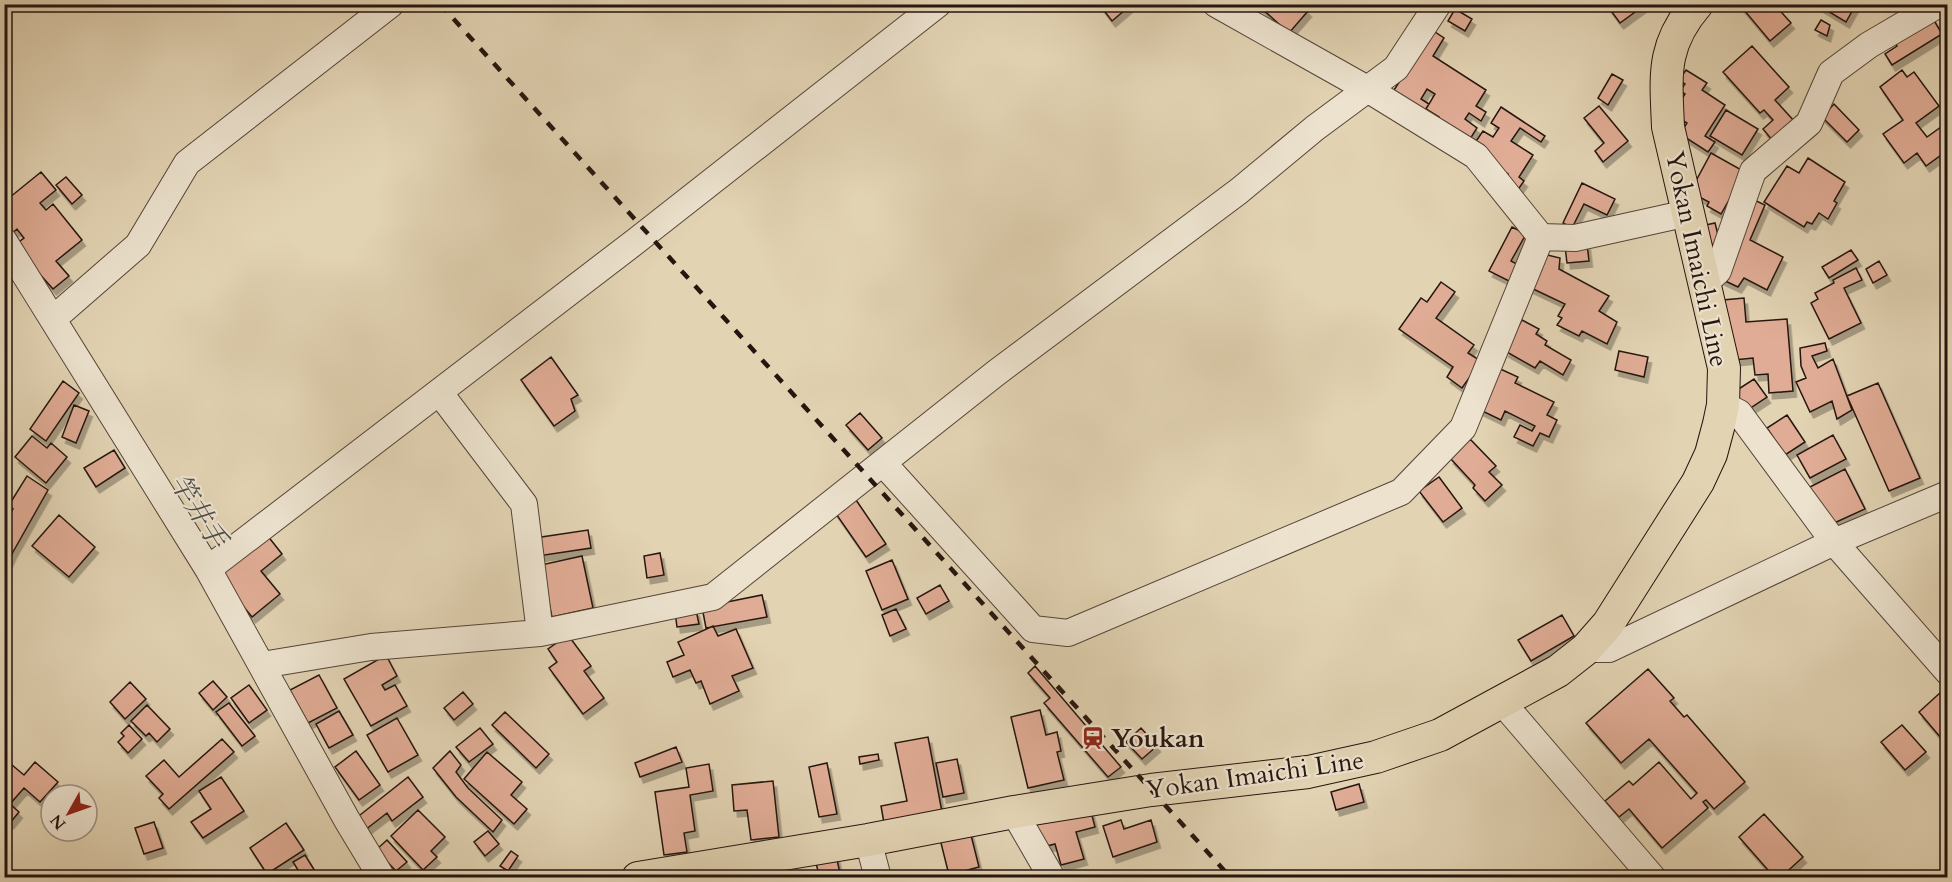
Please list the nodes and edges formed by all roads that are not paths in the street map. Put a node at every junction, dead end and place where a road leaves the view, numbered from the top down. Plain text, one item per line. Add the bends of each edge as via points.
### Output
1 (391, 4) edge
2 (938, 4) edge
3 (1216, 4) edge
4 (1438, 4) edge
5 (1697, 4) edge
6 (1939, 4) edge
7 (1369, 90) junction
8 (1688, 213) junction
9 (1541, 237) junction
10 (4, 240) edge
11 (1705, 283) junction
12 (53, 319) junction
13 (439, 392) junction
14 (1723, 405) junction
15 (883, 463) junction
16 (1947, 494) edge
17 (1834, 542) junction
18 (208, 569) junction
19 (540, 633) junction
20 (1586, 649) junction
21 (262, 665) junction
22 (1947, 672) edge
23 (1501, 701) junction
24 (1014, 812) junction
25 (868, 840) junction
26 (382, 878) edge
27 (638, 878) edge
28 (878, 878) edge
29 (1052, 878) edge
30 (1653, 878) edge

1 - 12 street via 187,163 138,245
2 - 13 street
3 - 7 street
4 - 7 street via 1396,68
5 - 8 main road, Yokan Imaichi Line via 1683,21 1670,50 1667,86 1668,127
6 - 11 street via 1869,45 1831,73 1809,123 1753,171 1718,271
7 - 9 street via 1476,156
7 - 15 street
8 - 9 street via 1575,238
8 - 11 main road, Yokan Imaichi Line
9 - 15 street via 1463,428 1401,492 1068,633 1033,629
10 - 12 street
11 - 14 main road, Yokan Imaichi Line via 1724,368
12 - 18 street
13 - 18 street
13 - 19 street via 524,504
14 - 17 street via 1739,413
14 - 20 main road, Yokan Imaichi Line via 1711,454 1698,482 1608,624
15 - 19 street via 714,597
16 - 17 street
17 - 20 street via 1609,649
17 - 22 street
18 - 21 street
19 - 21 street via 371,647
20 - 23 main road, Yokan Imaichi Line via 1558,671
21 - 26 street
23 - 24 main road, Yokan Imaichi Line via 1440,735 1342,765
23 - 30 street
24 - 25 main road, Yokan Imaichi Line
24 - 29 street
25 - 27 main road, Yokan Imaichi Line
25 - 28 street

